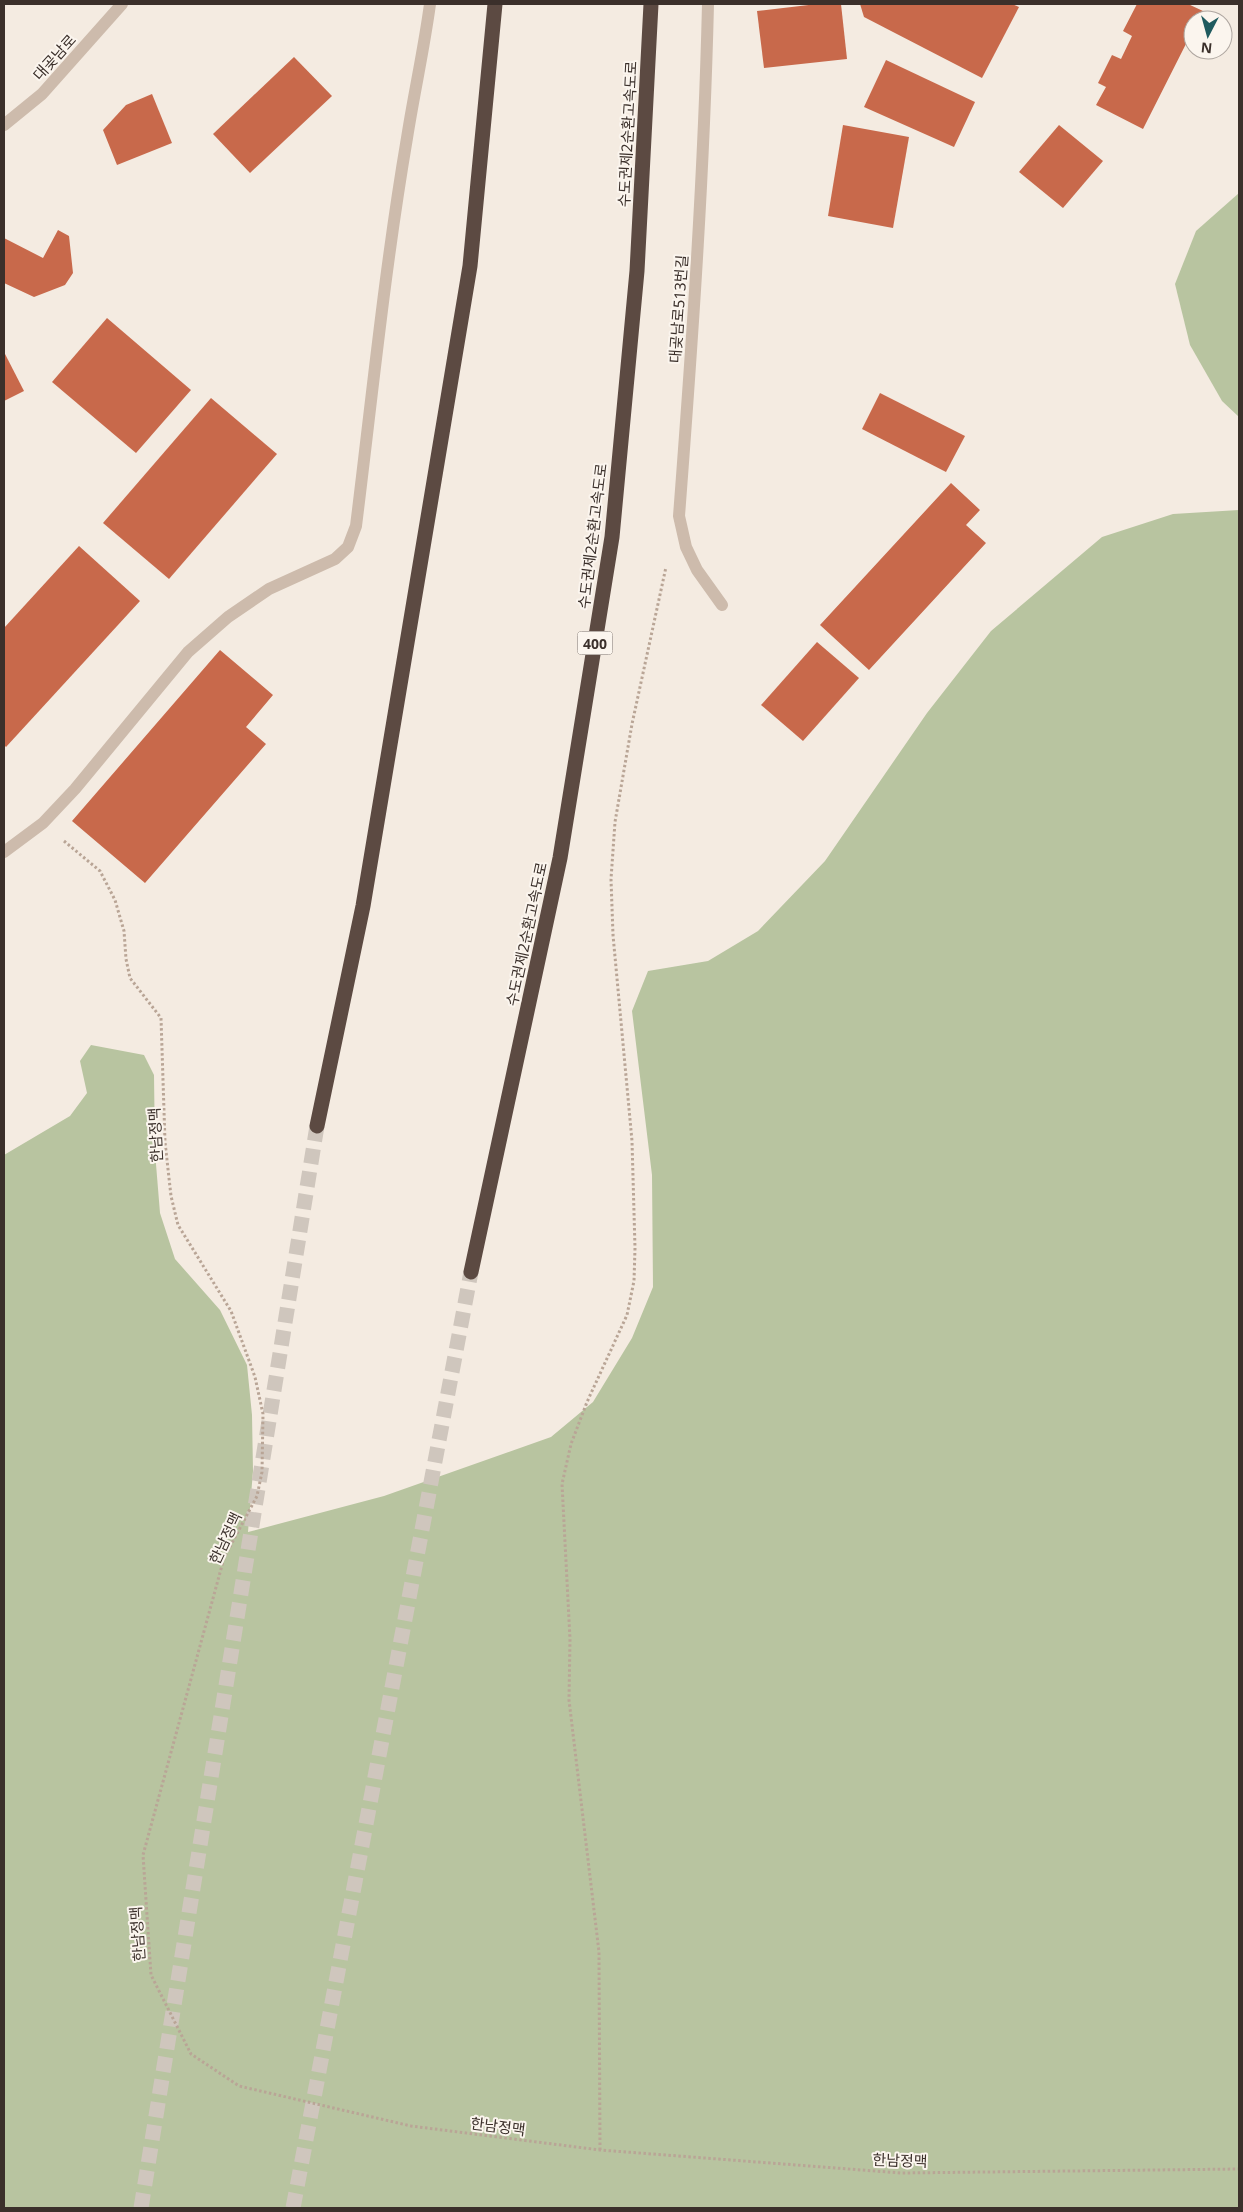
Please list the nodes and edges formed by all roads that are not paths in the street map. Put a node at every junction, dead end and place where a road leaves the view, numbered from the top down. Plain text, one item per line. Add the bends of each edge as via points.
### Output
1 (122, 4) edge
2 (430, 4) edge
3 (495, 4) edge
4 (652, 4) edge
5 (708, 4) edge
6 (4, 125) edge
7 (722, 605) dead end
8 (4, 852) edge
9 (317, 1126) tunnel mouth
10 (471, 1272) tunnel mouth

1 - 6 street, 대곶남로 via 42,94
2 - 8 street via 401,177 356,526 348,547 319,568 269,589 228,617 188,652 75,789 43,823
3 - 9 highway via 470,266 363,906
4 - 10 highway, 수도권제2순환고속도로 / 400 via 637,272 612,537 560,858
5 - 7 street, 대곶남로513번길 via 695,300 679,516 697,570

